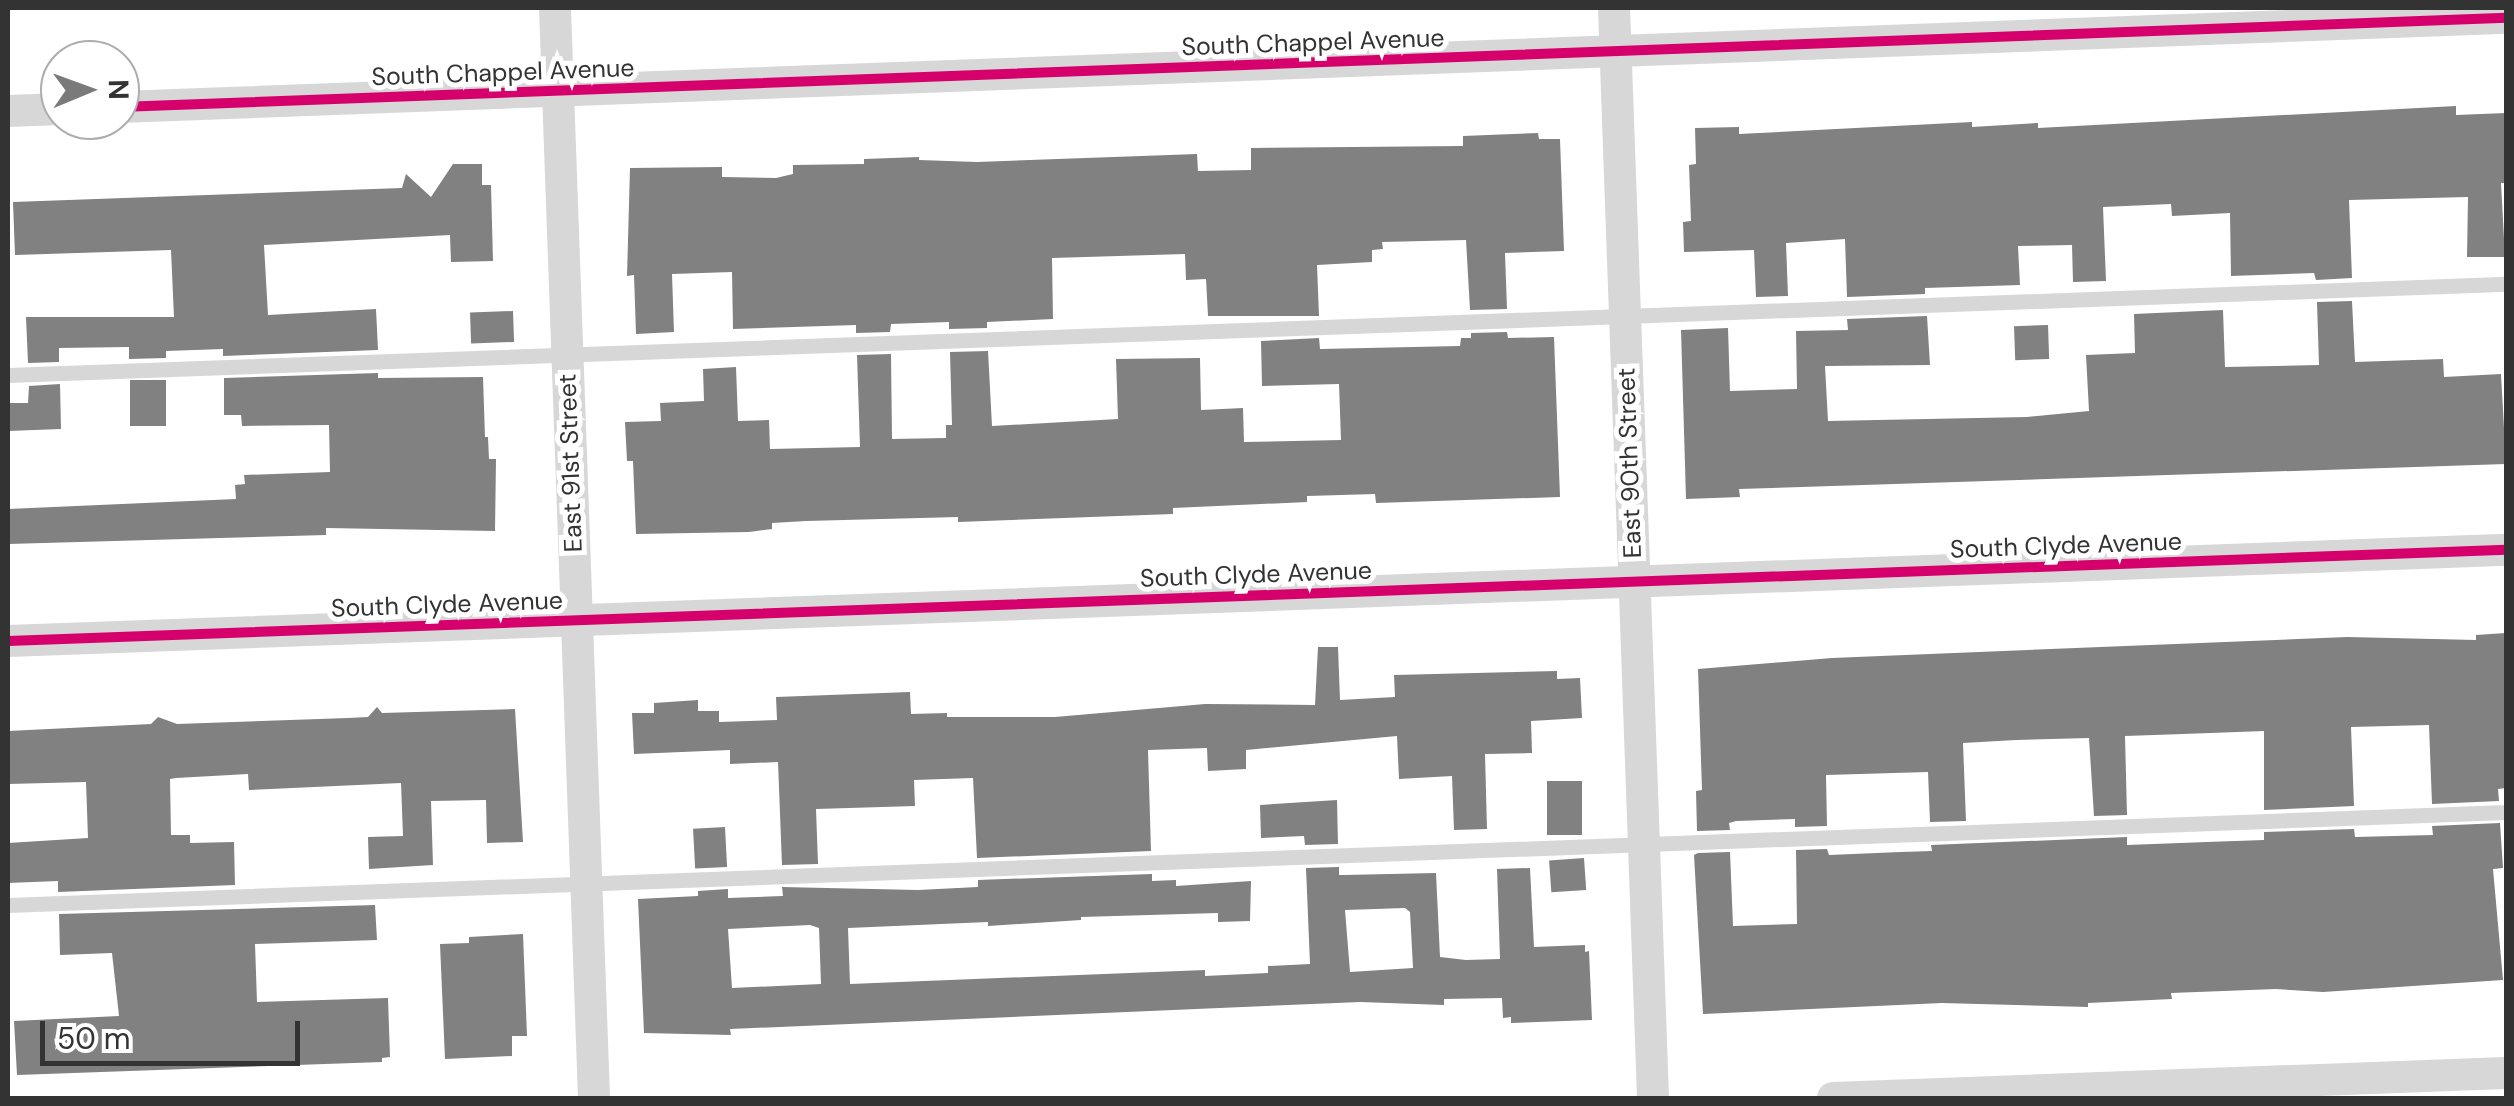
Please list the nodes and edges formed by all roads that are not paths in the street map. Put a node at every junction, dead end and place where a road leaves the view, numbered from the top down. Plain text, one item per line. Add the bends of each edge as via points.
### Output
1 (555, 8) edge
2 (1614, 8) edge
3 (2506, 18) edge
4 (1615, 52) junction
5 (558, 90) junction
6 (140, 106) edge
7 (40, 110) edge
8 (8, 111) edge
9 (2506, 284) edge
10 (1625, 318) junction
11 (568, 356) junction
12 (8, 376) edge
13 (2506, 550) edge
14 (1634, 581) junction
15 (577, 620) junction
16 (8, 641) edge
17 (2506, 812) edge
18 (1644, 844) junction
19 (586, 883) junction
20 (8, 904) edge
21 (2506, 1073) edge
22 (594, 1098) edge
23 (1653, 1098) edge
24 (1833, 1098) edge

1 - 5 street, East 91st Street
2 - 4 street, East 90th Street
3 - 4 street, South Chappel Avenue
4 - 5 street, South Chappel Avenue
4 - 10 street, East 90th Street
5 - 6 street, South Chappel Avenue
5 - 11 street, East 91st Street
7 - 8 street
9 - 10 lane
10 - 11 lane
10 - 14 street, East 90th Street
11 - 12 lane
11 - 15 street, East 91st Street
13 - 14 street, South Clyde Avenue
14 - 15 street, South Clyde Avenue
14 - 18 street, East 90th Street
15 - 16 street, South Clyde Avenue
15 - 19 street, East 91st Street
17 - 18 lane
18 - 19 lane
18 - 23 street, East 90th Street
19 - 20 lane
19 - 22 street, East 91st Street
21 - 24 street

